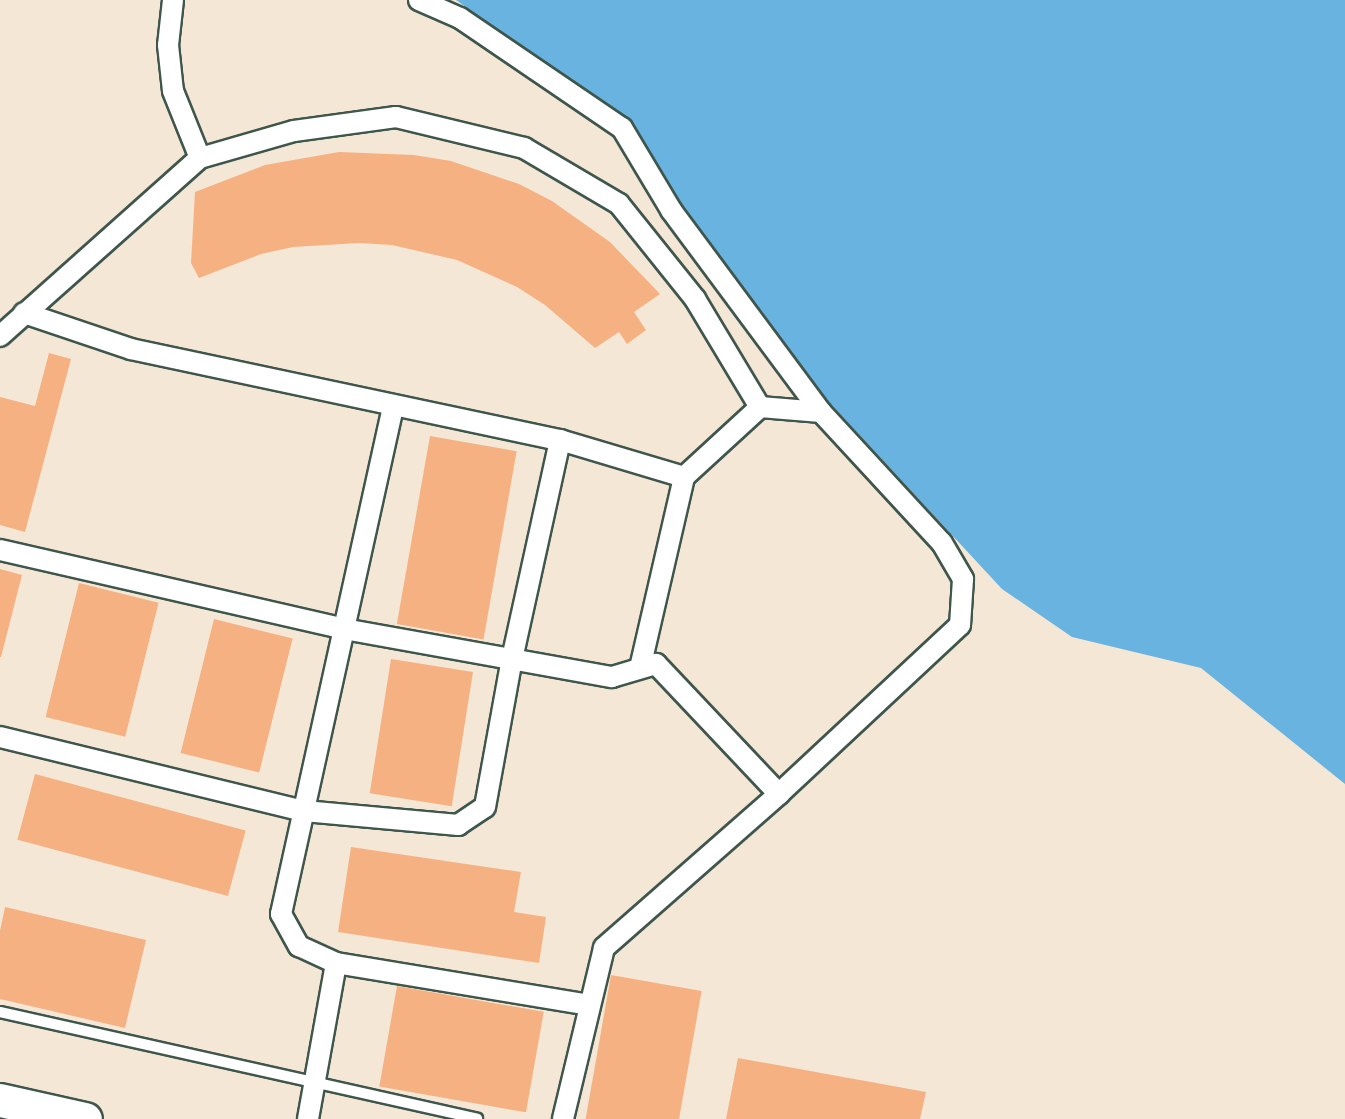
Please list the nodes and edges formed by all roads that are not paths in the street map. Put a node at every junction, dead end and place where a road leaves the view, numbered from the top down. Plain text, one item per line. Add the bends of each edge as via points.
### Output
1 (173, 0) edge
2 (419, 0) edge
3 (200, 158) junction
4 (24, 313) junction
5 (0, 336) edge
6 (393, 407) junction
7 (760, 407) junction
8 (820, 412) junction
9 (560, 440) junction
10 (684, 477) junction
11 (0, 550) edge
12 (344, 630) junction
13 (512, 659) junction
14 (640, 668) junction
15 (0, 737) edge
16 (779, 794) junction
17 (304, 811) junction
18 (336, 963) junction
19 (590, 1005) junction
20 (0, 1012) edge
21 (314, 1084) junction
22 (0, 1100) edge
23 (85, 1119) edge
24 (308, 1119) edge
25 (477, 1119) edge
26 (563, 1119) edge

1 - 3 street via 168,45 173,91
2 - 8 street via 460,18 622,128 671,210
3 - 4 street
3 - 7 street via 294,131 396,117 524,148 619,204 695,299
4 - 5 street
4 - 6 street via 131,349
6 - 9 street
6 - 12 street
7 - 8 street
7 - 10 street
8 - 16 street via 942,543 963,579 960,626
9 - 10 street
9 - 13 street
10 - 14 street
11 - 12 street
12 - 13 street
12 - 17 street
13 - 14 street via 612,677
13 - 17 street via 485,807 458,825
14 - 16 street via 656,664
15 - 17 street
16 - 19 street via 604,948
17 - 18 street via 280,914 299,946
18 - 19 street
18 - 21 street
19 - 26 street
20 - 21 lane
21 - 24 street
21 - 25 lane
22 - 23 highway

